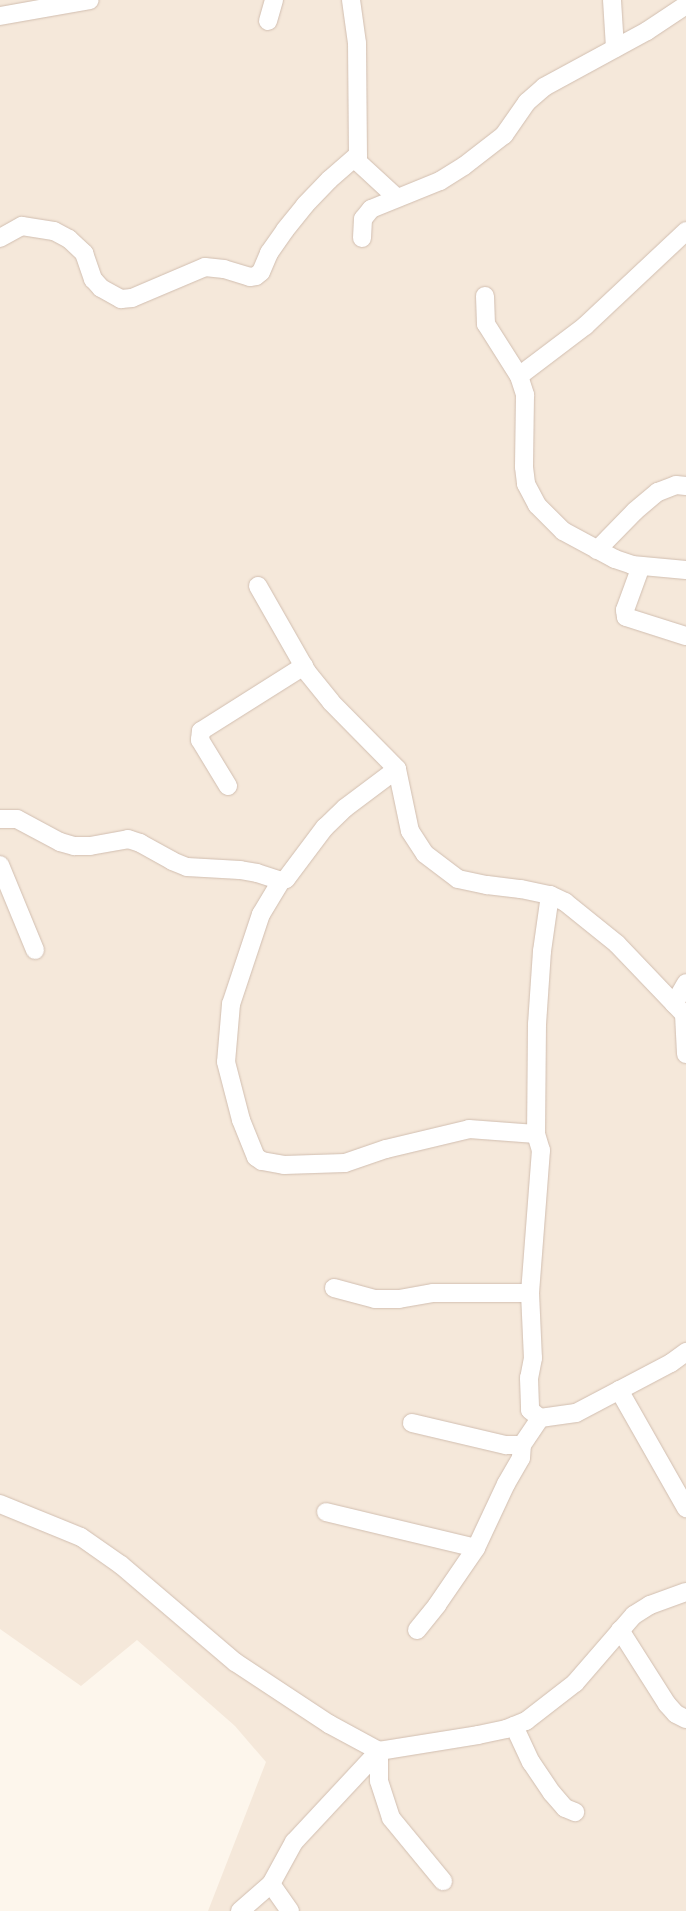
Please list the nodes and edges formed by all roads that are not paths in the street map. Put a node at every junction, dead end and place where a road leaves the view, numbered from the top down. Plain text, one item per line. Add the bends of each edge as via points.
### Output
1 (90, 0) edge
2 (274, 0) edge
3 (351, 0) edge
4 (612, 0) edge
5 (686, 5) edge
6 (0, 16) edge
7 (268, 21) dead end
8 (615, 48) junction
9 (358, 156) junction
10 (397, 198) junction
11 (686, 231) edge
12 (0, 238) edge
13 (362, 238) dead end
14 (485, 296) dead end
15 (519, 376) junction
16 (686, 486) edge
17 (597, 550) junction
18 (641, 566) junction
19 (686, 570) edge
20 (258, 586) dead end
21 (686, 636) edge
22 (304, 666) junction
23 (397, 769) junction
24 (228, 786) dead end
25 (0, 819) edge
26 (0, 864) edge
27 (281, 881) junction
28 (550, 895) junction
29 (35, 950) dead end
30 (686, 983) edge
31 (674, 1004) junction
32 (686, 1054) edge
33 (536, 1134) junction
34 (334, 1288) dead end
35 (530, 1294) junction
36 (686, 1352) edge
37 (619, 1390) junction
38 (540, 1418) junction
39 (412, 1424) dead end
40 (522, 1445) junction
41 (0, 1504) edge
42 (686, 1508) edge
43 (326, 1512) dead end
44 (476, 1548) junction
45 (686, 1592) edge
46 (417, 1630) dead end
47 (620, 1630) junction
48 (686, 1719) edge
49 (514, 1726) junction
50 (379, 1751) junction
51 (575, 1812) dead end
52 (443, 1881) dead end
53 (270, 1884) junction
54 (240, 1911) edge
55 (290, 1911) edge

1 - 6 street
2 - 7 street
3 - 9 street via 357,43
4 - 8 street
5 - 8 street
8 - 10 street via 544,87 527,102 504,135 464,166 440,181
9 - 10 street via 362,167
9 - 12 street via 304,205 270,253 261,272 250,278 224,269 205,267 132,298 121,299 101,288 93,279 84,253 69,238 54,231 22,226
10 - 13 street via 371,209 363,219
11 - 15 street via 585,326
14 - 15 street via 486,324
15 - 17 street via 525,395 526,484 550,520
16 - 17 street via 676,485 658,492
17 - 18 street
18 - 19 street
18 - 21 street via 625,610 626,617
20 - 22 street
22 - 23 street via 331,702
22 - 24 street via 201,731 200,740
23 - 27 street via 338,814 286,879
23 - 28 street via 410,831 425,854 458,878
25 - 27 street via 16,819 74,846 128,840 187,867 248,871
26 - 29 street
27 - 33 street via 261,914 231,1004 226,1062 241,1120 256,1157 284,1165 346,1163 386,1149 469,1129
28 - 31 street via 565,902 617,944
28 - 33 street via 537,1024
30 - 31 street
31 - 32 street via 684,1014
33 - 35 street via 541,1150
34 - 35 street via 375,1299 400,1299 433,1293
35 - 38 street via 533,1358 529,1378 530,1410
36 - 37 street
37 - 38 street via 576,1413
37 - 42 street
38 - 40 street
39 - 40 street via 506,1445
40 - 44 street via 521,1458
41 - 50 street via 64,1528 88,1541 235,1662 329,1724
43 - 44 street
44 - 46 street
45 - 47 street via 650,1605 634,1615
47 - 48 street via 667,1704
47 - 49 street via 575,1683 538,1714
49 - 50 street
49 - 51 street via 531,1762 552,1793 566,1808
50 - 52 street via 379,1781 391,1818
50 - 53 street via 294,1842
53 - 54 street
53 - 55 street

